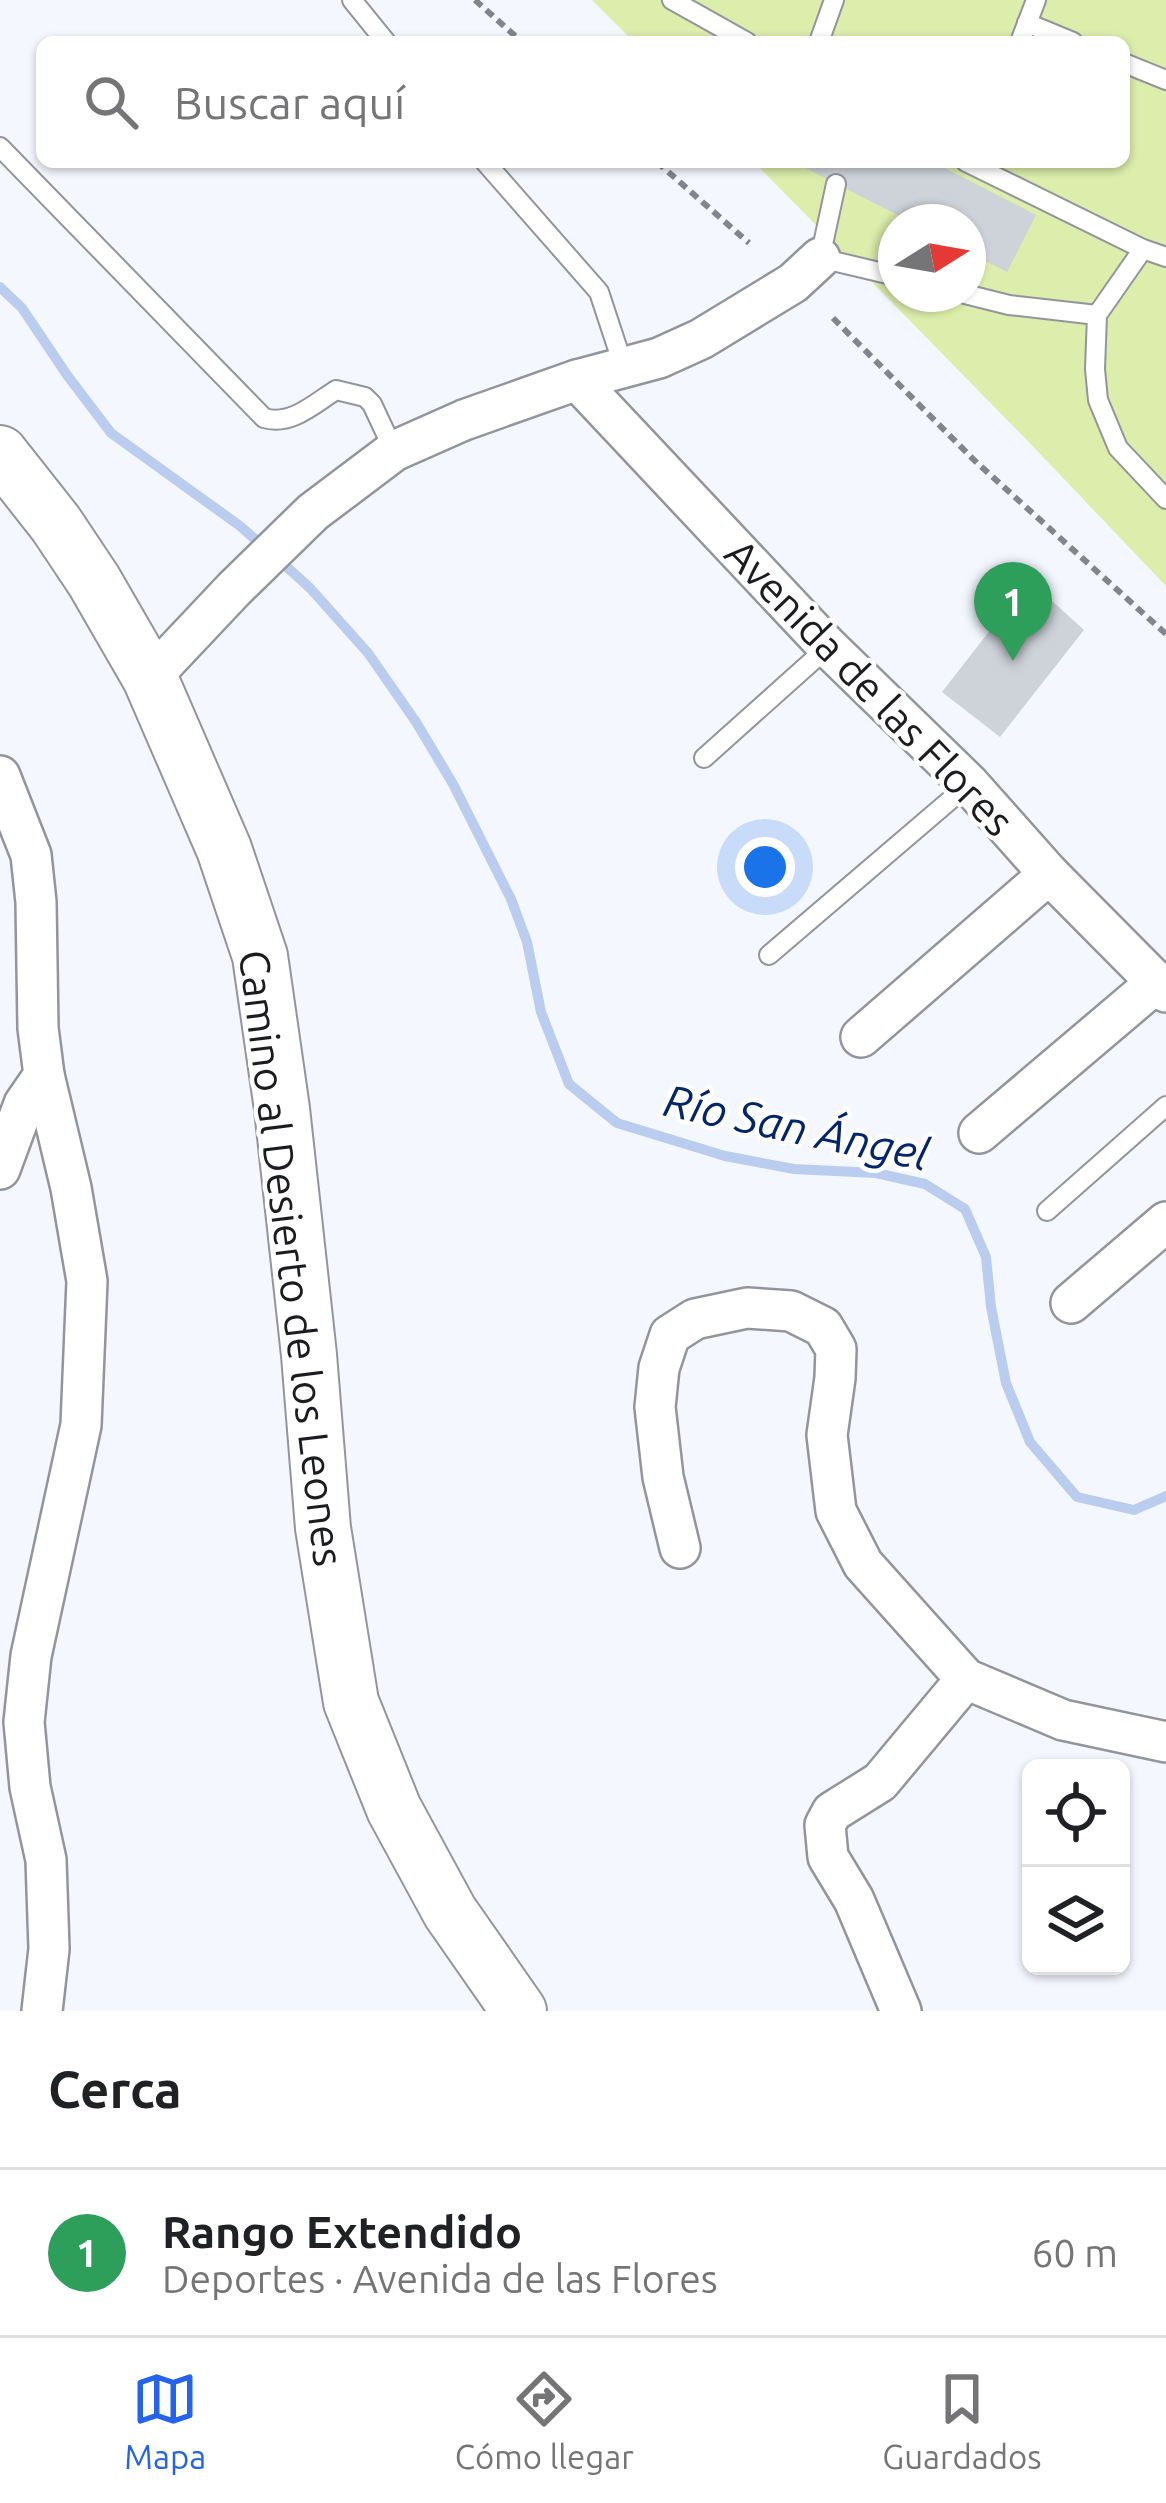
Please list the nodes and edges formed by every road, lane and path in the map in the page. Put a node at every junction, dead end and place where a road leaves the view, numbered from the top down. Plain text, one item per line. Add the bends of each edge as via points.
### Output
1 (352, 0) edge
2 (475, 0) edge
3 (672, 0) edge
4 (834, 0) edge
5 (1036, 0) edge
6 (1023, 33) edge
7 (381, 36) edge
8 (515, 36) edge
9 (736, 36) edge
10 (821, 36) edge
11 (1130, 65) edge
12 (1166, 80) edge
13 (0, 147) edge
14 (490, 168) edge
15 (664, 168) edge
16 (980, 168) edge
17 (836, 184) dead end
18 (749, 243) dead end
19 (1143, 249) junction
20 (1166, 257) edge
21 (807, 270) junction
22 (878, 275) edge
23 (986, 299) edge
24 (1097, 315) junction
25 (833, 318) dead end
26 (624, 368) junction
27 (578, 380) junction
28 (394, 451) junction
29 (0, 453) edge
30 (1166, 499) edge
31 (1166, 634) edge
32 (828, 647) junction
33 (150, 679) junction
34 (704, 758) dead end
35 (0, 776) edge
36 (969, 784) junction
37 (1049, 874) junction
38 (769, 956) dead end
39 (1161, 987) edge
40 (861, 1037) dead end
41 (44, 1075) junction
42 (1166, 1106) edge
43 (980, 1133) dead end
44 (0, 1169) edge
45 (1047, 1210) dead end
46 (1166, 1222) edge
47 (1071, 1303) dead end
48 (680, 1549) dead end
49 (966, 1679) junction
50 (1166, 1744) edge
51 (42, 2011) edge
52 (519, 2011) edge
53 (901, 2011) edge

1 - 7 lane
2 - 8 path
3 - 9 lane
4 - 10 lane
5 - 6 lane
11 - 12 lane
13 - 28 lane via 264,418 289,420 336,390 357,394 372,404
14 - 26 lane via 599,292
15 - 18 path
16 - 19 lane
17 - 21 lane
19 - 20 lane
19 - 24 lane
21 - 22 lane
21 - 26 street via 701,339
23 - 24 lane
24 - 30 lane via 1098,400 1118,448
25 - 31 path
26 - 27 street
27 - 28 street
27 - 32 street, Avenida de las Flores
28 - 33 street via 313,512
29 - 33 main road, Camino al Desierto de los Leones via 94,580
32 - 34 lane
32 - 36 street, Avenida de las Flores
33 - 52 main road, Camino al Desierto de los Leones via 224,849 260,956 323,1528 351,1702 405,1830
35 - 41 street via 31,855
36 - 37 street, Avenida de las Flores
36 - 38 lane
37 - 39 street, Avenida de las Flores
37 - 40 street
39 - 43 street
41 - 44 street
41 - 51 street via 87,1281 81,1425 24,1722 46,1860
42 - 45 lane
46 - 47 street
48 - 49 street via 655,1407 670,1335 695,1319 746,1308 791,1311 823,1327 836,1349 826,1435 836,1511 863,1564
49 - 50 street via 1063,1720
49 - 53 street via 880,1782 825,1825 828,1856

